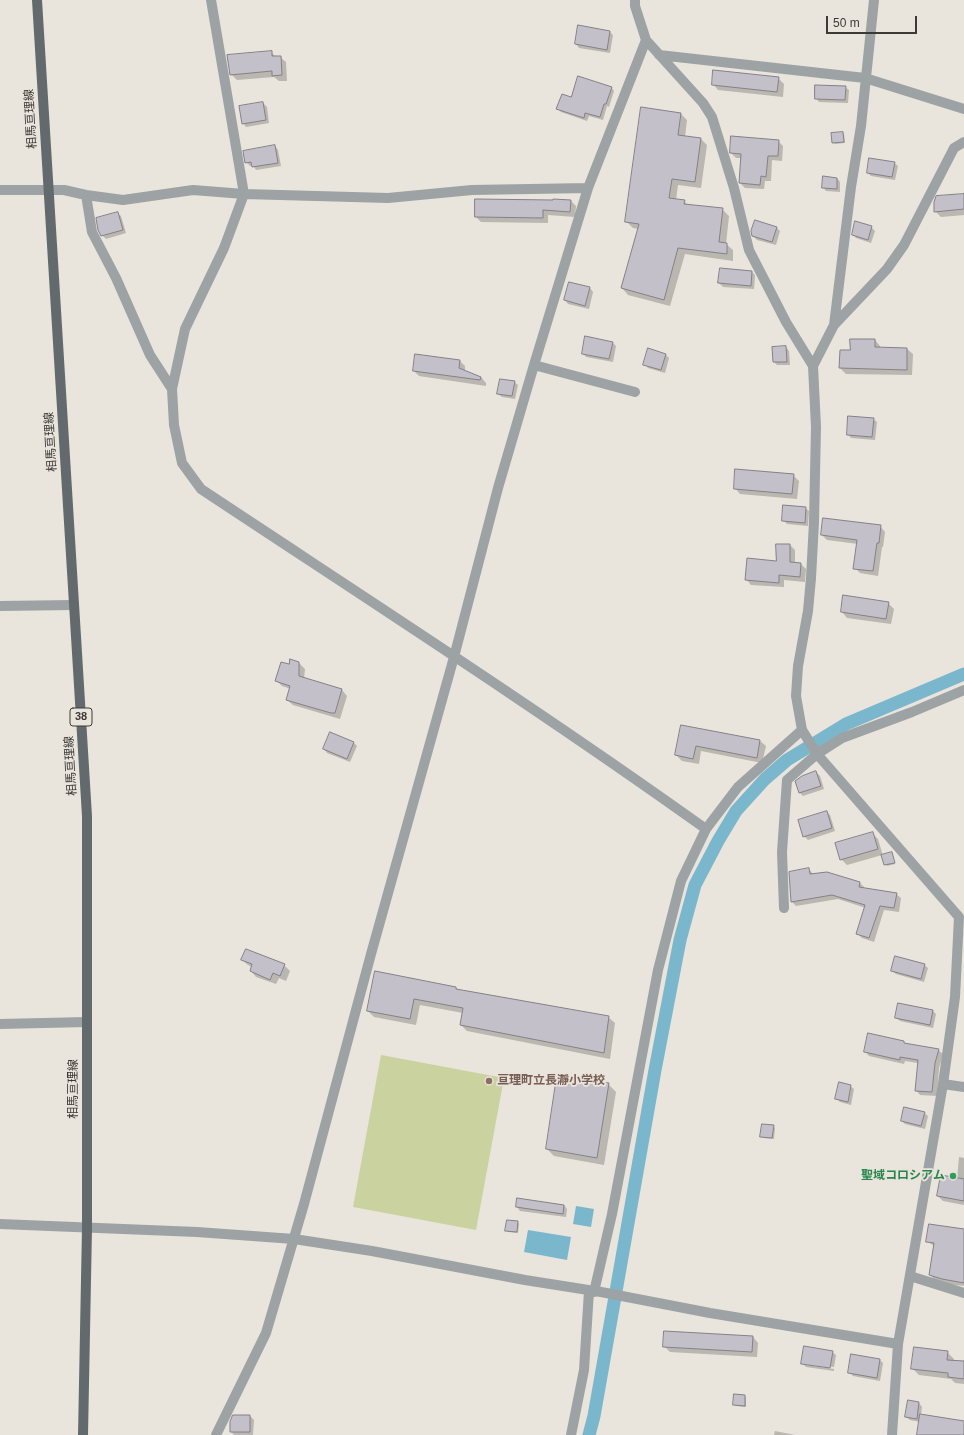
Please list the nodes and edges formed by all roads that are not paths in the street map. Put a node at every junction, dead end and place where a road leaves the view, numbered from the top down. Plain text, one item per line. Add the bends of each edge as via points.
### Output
1 (36, 0) edge
2 (211, 0) edge
3 (635, 0) edge
4 (874, 0) edge
5 (646, 40) junction
6 (659, 54) junction
7 (865, 78) junction
8 (964, 109) edge
9 (964, 142) edge
10 (588, 188) junction
11 (0, 190) edge
12 (48, 190) junction
13 (244, 194) junction
14 (86, 195) junction
15 (834, 325) junction
16 (534, 365) junction
17 (813, 366) junction
18 (172, 389) junction
19 (635, 392) dead end
20 (74, 604) junction
21 (0, 606) edge
22 (454, 657) junction
23 (964, 690) edge
24 (802, 730) junction
25 (817, 754) junction
26 (706, 829) junction
27 (784, 908) dead end
28 (961, 917) edge
29 (87, 1022) junction
30 (0, 1024) edge
31 (943, 1084) junction
32 (964, 1087) edge
33 (0, 1224) edge
34 (87, 1228) junction
35 (294, 1239) junction
36 (910, 1276) junction
37 (595, 1291) junction
38 (964, 1293) edge
39 (898, 1344) junction
40 (83, 1435) edge
41 (216, 1435) edge
42 (571, 1435) edge
43 (892, 1435) edge

1 - 12 main road, 相馬亘理線 / 38
2 - 13 street
3 - 5 street
4 - 7 street
5 - 6 street
5 - 10 street
6 - 7 street
6 - 17 street via 703,103 712,117 750,250 786,322
7 - 8 street
7 - 15 street via 861,126
9 - 15 street via 954,148 904,245 887,269
10 - 13 street via 472,190 388,198
10 - 16 street
11 - 12 street
12 - 14 street via 64,190
12 - 20 main road, 相馬亘理線 / 38
13 - 14 street via 194,190 123,200
13 - 18 street via 224,248 185,329
14 - 18 street via 92,232 150,354
15 - 17 street
16 - 19 street
16 - 22 street via 498,488
17 - 24 street via 816,427 814,529 808,611 798,666 796,696
18 - 22 street via 174,425 182,463 201,489
20 - 21 street
20 - 29 main road, 相馬亘理線 / 38 via 87,816
22 - 26 street
22 - 35 street
23 - 25 street via 842,738
24 - 25 street
24 - 26 street via 738,787
25 - 27 street via 787,780 782,852
25 - 28 street
26 - 37 street via 681,881 658,970
28 - 31 street via 955,997
29 - 30 street
29 - 34 main road, 相馬亘理線 / 38
31 - 32 street
31 - 36 street
33 - 34 street
34 - 35 street
34 - 40 main road, 相馬亘理線 / 38
35 - 37 street
35 - 41 street via 266,1333
36 - 38 street
36 - 39 street
37 - 39 street
37 - 42 street via 584,1370
39 - 43 street

